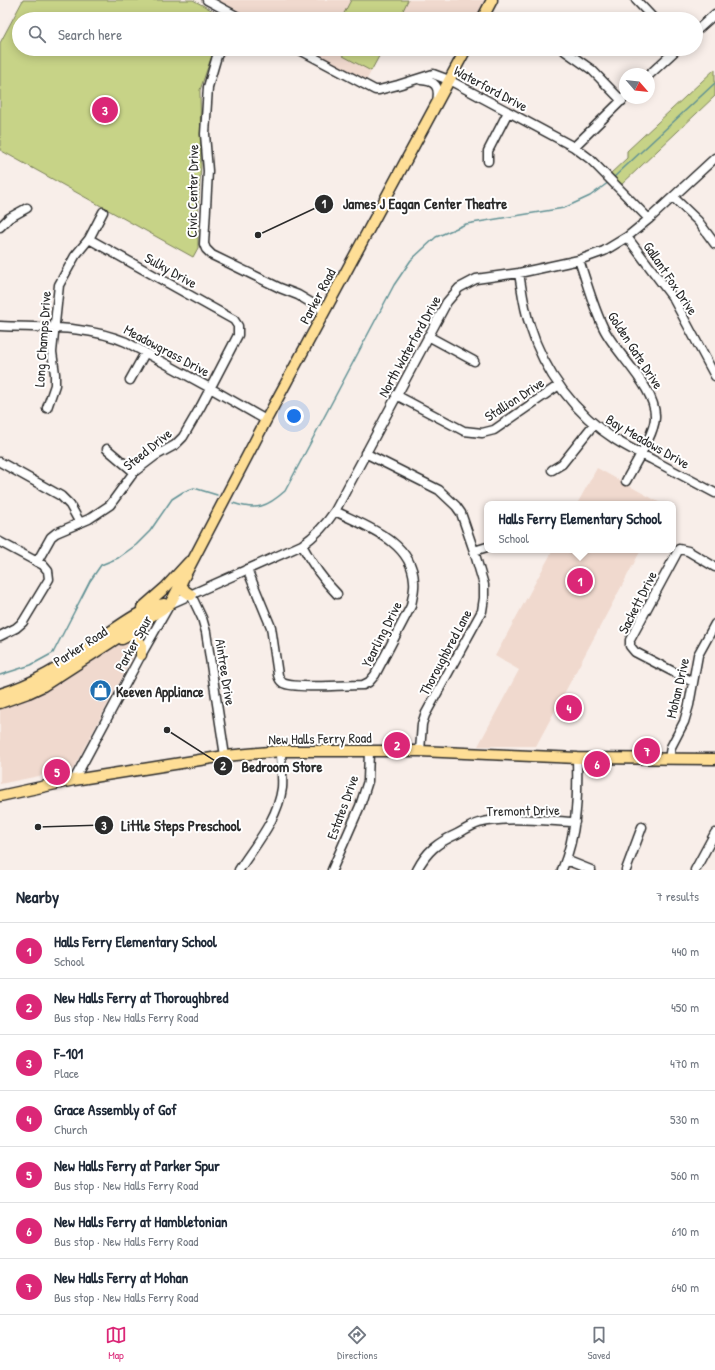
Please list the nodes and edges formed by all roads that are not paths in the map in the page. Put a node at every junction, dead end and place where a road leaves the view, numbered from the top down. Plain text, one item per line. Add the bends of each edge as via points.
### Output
1 (207, 0) edge
2 (492, 0) edge
3 (636, 0) edge
4 (228, 12) edge
5 (486, 12) edge
6 (647, 12) edge
7 (715, 14) edge
8 (703, 25) edge
9 (217, 56) edge
10 (311, 56) edge
11 (462, 56) edge
12 (573, 56) edge
13 (669, 56) edge
14 (655, 69) edge
15 (416, 80) junction
16 (449, 80) junction
17 (619, 95) edge
18 (619, 103) edge
19 (436, 105) junction
20 (508, 112) junction
21 (574, 147) junction
22 (715, 158) edge
23 (488, 161) dead end
24 (674, 197) junction
25 (27, 208) dead end
26 (103, 212) dead end
27 (649, 219) junction
28 (0, 227) edge
29 (627, 237) junction
30 (89, 239) junction
31 (715, 244) edge
32 (579, 260) junction
33 (519, 273) junction
34 (325, 311) junction
35 (0, 326) edge
36 (238, 326) joint
37 (53, 328) junction
38 (428, 336) junction
39 (145, 353) junction
40 (474, 361) dead end
41 (715, 376) edge
42 (130, 380) dead end
43 (558, 385) junction
44 (210, 388) junction
45 (396, 395) junction
46 (47, 408) dead end
47 (266, 420) junction
48 (594, 424) junction
49 (107, 449) dead end
50 (365, 453) junction
51 (640, 453) junction
52 (0, 462) edge
53 (552, 470) dead end
54 (134, 472) junction
55 (626, 481) dead end
56 (715, 493) edge
57 (334, 511) junction
58 (80, 523) junction
59 (0, 542) edge
60 (302, 545) junction
61 (484, 548) edge
62 (474, 551) junction
63 (195, 558) junction
64 (37, 562) junction
65 (715, 567) edge
66 (247, 569) junction
67 (181, 584) junction
68 (337, 594) dead end
69 (191, 595) junction
70 (170, 604) junction
71 (125, 622) junction
72 (715, 624) edge
73 (0, 636) edge
74 (97, 652) junction
75 (141, 655) junction
76 (693, 682) junction
77 (0, 694) edge
78 (0, 703) edge
79 (368, 751) junction
80 (420, 751) junction
81 (281, 752) junction
82 (225, 756) junction
83 (577, 758) junction
84 (669, 758) junction
85 (715, 759) edge
86 (74, 780) junction
87 (0, 796) edge
88 (575, 822) junction
89 (642, 827) dead end
90 (715, 833) edge
91 (566, 860) junction
92 (239, 870) edge
93 (332, 870) edge
94 (417, 870) edge
95 (562, 870) edge
96 (591, 870) edge
97 (626, 870) edge
98 (695, 870) edge

1 - 4 street
2 - 5 main road
3 - 6 street
7 - 8 street
9 - 34 street, Civic Center Drive via 208,87 205,134 208,169 204,244 206,250
10 - 15 street, Waterford Drive via 375,90
11 - 16 main road, Parker Road
12 - 17 street
13 - 14 street
15 - 16 street, Waterford Drive via 433,74
15 - 19 street via 430,81 435,85 438,96
16 - 19 main road, Parker Road
16 - 20 street, Waterford Drive
18 - 21 street
19 - 34 main road, Parker Road
20 - 21 street, Waterford Drive
20 - 23 street via 488,151
21 - 27 street, Waterford Drive via 590,159
22 - 24 street, North Waterford Drive
24 - 27 street, North Waterford Drive
24 - 31 street via 698,221
25 - 28 street via 9,218
26 - 30 street, Long Champs Drive
27 - 29 street, North Waterford Drive
29 - 32 street, North Waterford Drive via 604,251
29 - 41 street, Gallant Fox Drive via 673,298
30 - 36 street, Sulky Drive via 234,320
30 - 37 street, Long Champs Drive via 75,256 58,285
32 - 33 street, North Waterford Drive
32 - 51 street, Golden Gate Drive via 605,331 654,402 654,429
33 - 38 street, North Waterford Drive via 476,279 460,288 447,302
33 - 43 street, Bay Meadows Drive via 530,326
34 - 47 main road, Parker Road
35 - 37 street, Meadowgrass Drive
36 - 44 street, Steed Drive via 237,338
37 - 39 street, Meadowgrass Drive via 88,330 113,336
37 - 46 street, Long Champs Drive via 55,385
38 - 40 street
38 - 45 street, North Waterford Drive
39 - 42 street
39 - 44 street, Meadowgrass Drive
43 - 45 street, Stallion Drive via 494,430 482,432 464,431
43 - 48 street, Bay Meadows Drive
44 - 47 street, Meadowgrass Drive
44 - 54 street, Steed Drive via 183,437
45 - 50 street, North Waterford Drive
47 - 63 main road, Parker Road
48 - 51 street, Bay Meadows Drive
48 - 53 street via 562,464
49 - 54 street
50 - 57 street, North Waterford Drive
50 - 62 street, Thoroughbred Lane via 439,490 461,513
51 - 55 street, Golden Gate Drive
51 - 56 street, Bay Meadows Drive
52 - 58 street via 61,496 70,505
54 - 58 street, Steed Drive via 110,505
57 - 60 street, North Waterford Drive via 326,525
57 - 66 street, Yearling Drive via 395,543 407,559 414,581 410,606 369,682 363,685 299,686 279,680 271,627
58 - 64 street, Steed Drive via 51,537
59 - 64 street
60 - 66 street, North Waterford Drive
60 - 68 street via 315,569
61 - 62 street
62 - 80 street, Thoroughbred Lane via 484,585 482,611 425,715
63 - 67 main road, Parker Road
63 - 71 main road, Parker Road
64 - 73 street via 48,571 49,578 23,622
65 - 76 street, Sackett Drive via 688,551 679,549 630,640 630,646 636,652
66 - 69 street, North Waterford Drive
67 - 69 main road
67 - 70 main road, Parker Road
69 - 70 street, North Waterford Drive
69 - 82 street, Aintree Drive via 206,632
70 - 71 main road, Parker Road via 155,606
70 - 74 main road, Parker Road
70 - 75 street, Parker Spur
71 - 77 main road, Parker Road via 44,676
72 - 76 street, Mohan Drive via 698,655
74 - 75 main road via 130,635 137,637 141,644
74 - 78 main road, Parker Road via 43,686
75 - 86 street, Parker Spur
76 - 84 street, Mohan Drive via 684,722 671,747
79 - 80 main road, New Halls Ferry Road
79 - 81 main road, New Halls Ferry Road
79 - 93 street, Estates Drive via 368,781
80 - 83 main road, New Halls Ferry Road
81 - 82 main road, New Halls Ferry Road
81 - 92 street via 282,788 279,800 271,820
82 - 86 main road, New Halls Ferry Road
83 - 84 main road, New Halls Ferry Road
83 - 88 street via 578,792
84 - 85 main road, New Halls Ferry Road
86 - 87 main road, New Halls Ferry Road
88 - 91 street
88 - 94 street, Tremont Drive via 503,820 479,823 442,840 423,858
89 - 97 street
90 - 98 street
91 - 95 street
91 - 96 street

